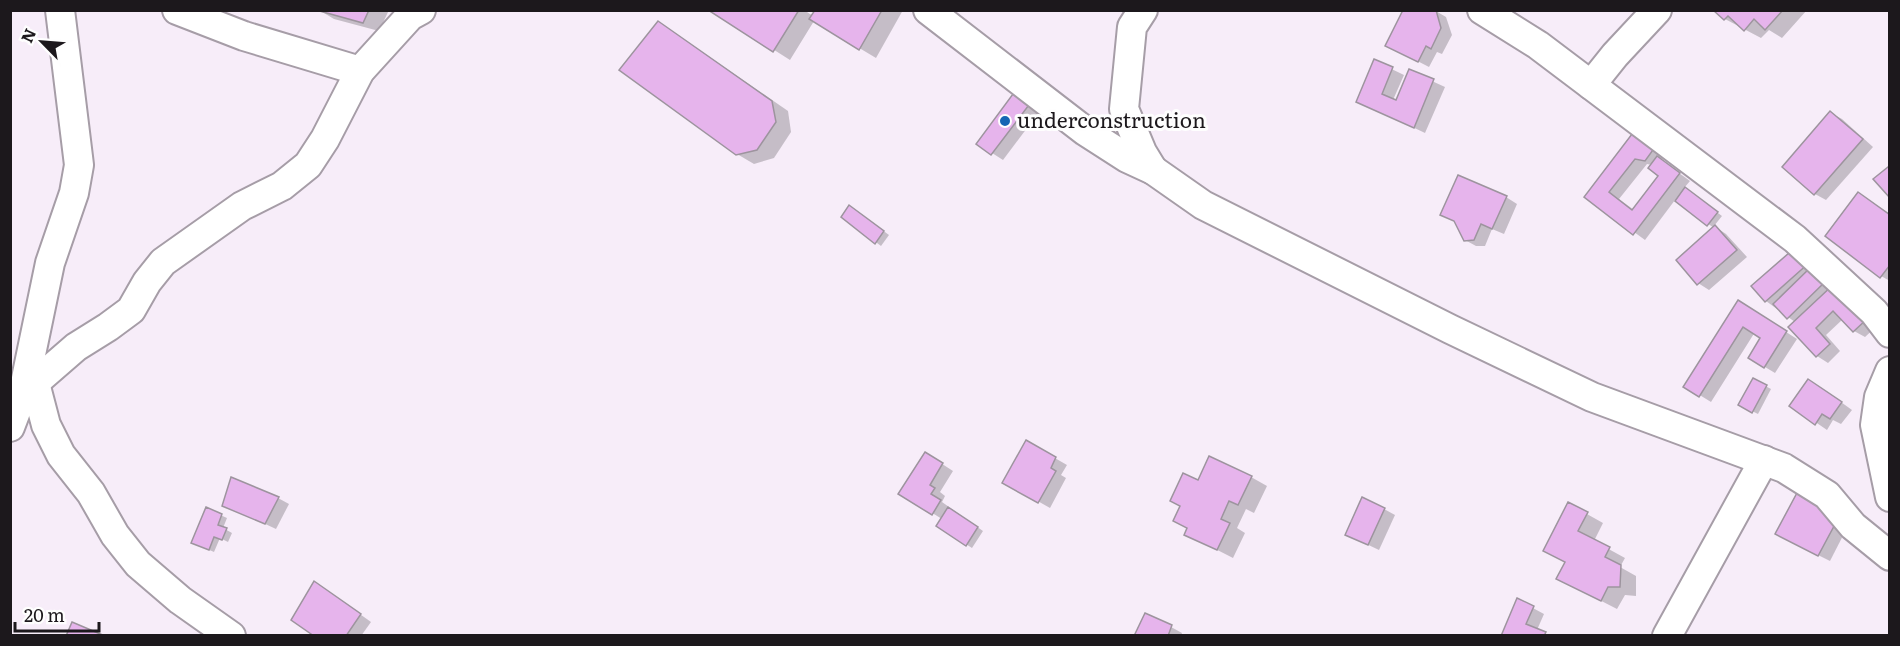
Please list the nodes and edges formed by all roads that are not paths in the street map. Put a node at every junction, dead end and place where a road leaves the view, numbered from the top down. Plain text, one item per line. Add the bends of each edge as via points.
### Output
1 (60, 10) edge
2 (177, 10) edge
3 (391, 10) edge
4 (421, 10) edge
5 (928, 10) edge
6 (1143, 10) edge
7 (1482, 10) edge
8 (1657, 10) edge
9 (378, 50) junction
10 (360, 71) junction
11 (1591, 85) junction
12 (1153, 170) junction
13 (1890, 333) edge
14 (1890, 371) edge
15 (29, 388) junction
16 (10, 427) edge
17 (1764, 460) junction
18 (1890, 497) edge
19 (1890, 556) edge
20 (1673, 633) edge
21 (231, 636) edge

1 - 15 street via 79,165 50,263
2 - 10 street via 244,36
3 - 9 street
4 - 9 street via 410,16
5 - 12 street via 1085,131
6 - 12 street via 1132,27 1124,109
7 - 11 street
8 - 11 street
9 - 10 street
10 - 15 street via 326,139 308,165 163,262 130,310 76,347
11 - 13 street via 1795,239 1874,312
12 - 17 street via 1203,205 1592,397
14 - 18 street via 1879,398 1875,424
15 - 16 street
15 - 21 street via 61,454 132,557 180,600
17 - 19 street via 1827,495 1853,526
17 - 20 street

